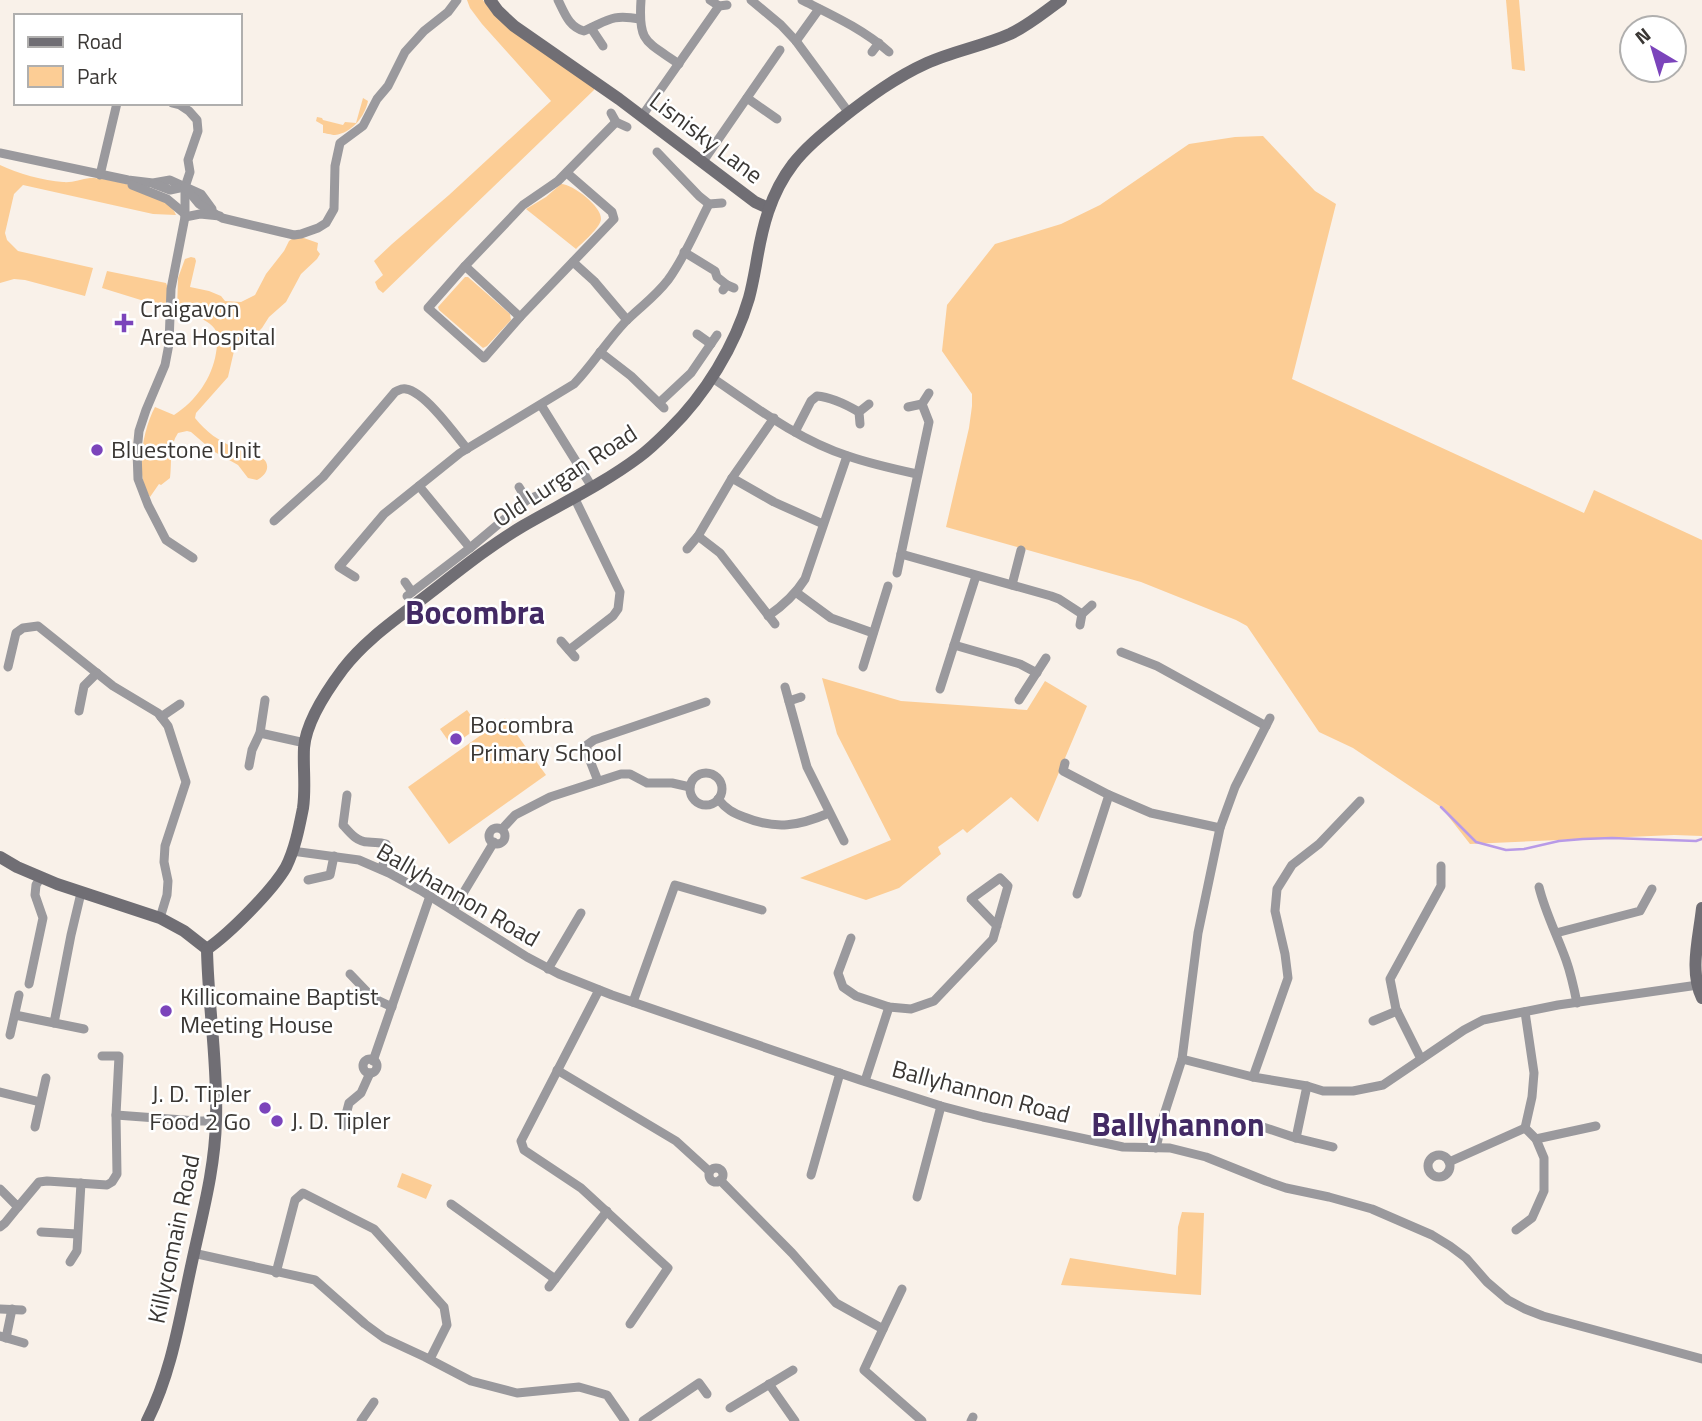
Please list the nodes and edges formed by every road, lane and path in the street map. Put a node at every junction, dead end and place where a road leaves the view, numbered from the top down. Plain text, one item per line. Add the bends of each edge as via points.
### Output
1 (457, 0) edge
2 (490, 0) edge
3 (558, 0) edge
4 (641, 0) edge
5 (710, 0) edge
6 (751, 0) edge
7 (802, 0) edge
8 (1061, 0) edge
9 (819, 9) junction
10 (640, 19) junction
11 (591, 28) junction
12 (796, 41) junction
13 (879, 43) junction
14 (603, 46) dead end
15 (780, 50) dead end
16 (872, 52) dead end
17 (888, 52) dead end
18 (679, 64) junction
19 (747, 98) junction
20 (117, 105) edge
21 (180, 105) edge
22 (849, 113) junction
23 (642, 116) junction
24 (777, 119) dead end
25 (627, 128) dead end
26 (0, 153) edge
27 (659, 157) dead end
28 (702, 163) junction
29 (567, 173) junction
30 (100, 174) junction
31 (128, 180) junction
32 (185, 187) junction
33 (709, 204) junction
34 (722, 204) dead end
35 (768, 208) junction
36 (216, 213) junction
37 (185, 215) junction
38 (684, 252) junction
39 (573, 262) junction
40 (465, 266) junction
41 (728, 288) dead end
42 (520, 317) junction
43 (627, 320) junction
44 (697, 334) dead end
45 (600, 352) junction
46 (712, 377) junction
47 (929, 393) dead end
48 (869, 404) dead end
49 (922, 404) junction
50 (541, 405) junction
51 (908, 407) dead end
52 (859, 412) junction
53 (774, 418) junction
54 (860, 425) dead end
55 (795, 432) junction
56 (467, 449) junction
57 (847, 456) junction
58 (917, 474) junction
59 (732, 478) junction
60 (419, 486) junction
61 (519, 487) dead end
62 (592, 487) junction
63 (539, 495) dead end
64 (574, 498) junction
65 (527, 500) junction
66 (274, 521) dead end
67 (824, 524) junction
68 (698, 536) junction
69 (470, 548) junction
70 (687, 549) dead end
71 (1021, 550) dead end
72 (901, 554) junction
73 (193, 558) dead end
74 (897, 573) dead end
75 (976, 576) junction
76 (355, 577) dead end
77 (405, 582) dead end
78 (1012, 585) junction
79 (888, 586) dead end
80 (797, 593) junction
81 (1092, 605) dead end
82 (1082, 614) junction
83 (768, 616) junction
84 (775, 624) dead end
85 (1080, 625) dead end
86 (873, 633) junction
87 (561, 641) dead end
88 (1134, 644) dead end
89 (954, 645) junction
90 (1046, 658) dead end
91 (8, 667) dead end
92 (863, 667) dead end
93 (97, 673) junction
94 (1037, 673) junction
95 (785, 687) dead end
96 (940, 689) dead end
97 (801, 697) dead end
98 (265, 700) dead end
99 (1020, 700) dead end
100 (789, 701) junction
101 (706, 702) dead end
102 (180, 704) dead end
103 (79, 711) dead end
104 (161, 717) junction
105 (260, 733) junction
106 (304, 743) junction
107 (1065, 763) dead end
108 (249, 766) dead end
109 (598, 781) junction
110 (690, 787) junction
111 (347, 794) dead end
112 (1109, 795) junction
113 (718, 799) junction
114 (1360, 801) dead end
115 (829, 813) junction
116 (1220, 828) junction
117 (844, 841) dead end
118 (292, 851) junction
119 (334, 856) junction
120 (0, 857) edge
121 (1441, 866) dead end
122 (381, 869) junction
123 (41, 877) junction
124 (308, 880) dead end
125 (1539, 887) dead end
126 (1652, 889) dead end
127 (82, 893) junction
128 (1077, 894) dead end
129 (430, 896) junction
130 (1702, 908) edge
131 (453, 910) junction
132 (762, 910) dead end
133 (581, 914) dead end
134 (160, 918) junction
135 (996, 926) junction
136 (1556, 933) junction
137 (851, 937) dead end
138 (206, 949) junction
139 (548, 969) junction
140 (350, 974) dead end
141 (29, 984) dead end
142 (599, 990) junction
143 (1700, 992) edge
144 (19, 995) dead end
145 (633, 1002) junction
146 (1577, 1003) junction
147 (392, 1007) junction
148 (889, 1007) junction
149 (1397, 1011) junction
150 (1525, 1012) junction
151 (15, 1015) junction
152 (1373, 1021) dead end
153 (54, 1023) junction
154 (84, 1029) dead end
155 (10, 1035) dead end
156 (102, 1056) dead end
157 (1182, 1059) junction
158 (1421, 1059) junction
159 (557, 1070) junction
160 (840, 1073) junction
161 (46, 1077) dead end
162 (1253, 1077) junction
163 (866, 1081) junction
164 (1307, 1086) junction
165 (0, 1092) edge
166 (40, 1102) junction
167 (941, 1106) junction
168 (116, 1115) junction
169 (216, 1121) junction
170 (1254, 1124) dead end
171 (343, 1126) dead end
172 (1596, 1126) dead end
173 (35, 1127) dead end
174 (1525, 1128) junction
175 (1296, 1138) junction
176 (1536, 1139) junction
177 (1332, 1147) dead end
178 (1156, 1148) junction
179 (1449, 1162) dead end
180 (811, 1175) dead end
181 (81, 1183) junction
182 (0, 1189) edge
183 (916, 1197) dead end
184 (451, 1204) dead end
185 (18, 1206) junction
186 (607, 1211) junction
187 (3, 1225) edge
188 (1516, 1230) dead end
189 (41, 1232) dead end
190 (77, 1234) junction
191 (193, 1254) junction
192 (70, 1262) dead end
193 (276, 1273) junction
194 (555, 1279) junction
195 (549, 1287) dead end
196 (902, 1289) dead end
197 (0, 1309) edge
198 (12, 1310) junction
199 (22, 1310) dead end
200 (630, 1324) dead end
201 (883, 1329) junction
202 (3, 1337) edge
203 (24, 1343) dead end
204 (430, 1359) junction
205 (1702, 1359) edge
206 (793, 1370) dead end
207 (769, 1384) junction
208 (707, 1394) dead end
209 (374, 1402) dead end
210 (730, 1408) dead end
211 (147, 1421) edge
212 (361, 1421) edge
213 (625, 1421) edge
214 (643, 1421) edge
215 (795, 1421) edge
216 (922, 1421) edge

1 - 36 street via 405,52 363,126 340,143 334,209 326,223 294,235
2 - 23 street, Lisnisky Lane via 514,26
3 - 11 street via 576,29
4 - 10 street
5 - 18 street via 723,6
6 - 12 street
7 - 9 street
8 - 22 street, Old Lurgan Road via 1026,26 884,86
9 - 12 street
9 - 13 street
10 - 11 street via 609,18
10 - 18 street via 648,43
11 - 14 street
12 - 22 street
13 - 16 street
13 - 17 street
15 - 19 street
18 - 23 street
19 - 24 street
19 - 28 street
20 - 30 street
21 - 32 street via 198,126
22 - 35 street, Old Lurgan Road via 794,163
23 - 28 street, Lisnisky Lane
25 - 29 street via 613,117
26 - 30 street
27 - 33 street
28 - 35 street, Lisnisky Lane
29 - 39 street via 612,212 614,219
29 - 40 street via 523,205
30 - 31 street
31 - 32 street via 170,180
31 - 37 street via 167,199
32 - 36 street via 201,194
32 - 37 street
33 - 34 street
33 - 38 street
35 - 46 street, Old Lurgan Road via 750,297
36 - 37 street
37 - 73 street via 171,289 167,357 139,431 138,479 166,540
38 - 41 street via 715,271
38 - 43 street via 653,299
39 - 42 street
39 - 43 street
40 - 42 street
40 - 42 street via 428,308 484,358
43 - 45 street
44 - 45 street via 714,339 662,405
45 - 50 street via 574,384
46 - 53 street
46 - 62 street, Old Lurgan Road via 671,428 640,457
47 - 49 street
48 - 52 street
49 - 51 street
49 - 58 street via 929,422
50 - 56 street
50 - 62 street
52 - 54 street
52 - 55 street via 817,396
53 - 55 street
53 - 59 street
55 - 57 street
56 - 60 street
56 - 66 street via 427,402 401,389 323,478
57 - 58 street
57 - 67 street
58 - 72 street
59 - 67 street
59 - 68 street
60 - 69 street
60 - 76 street via 384,514 337,570
61 - 65 street
62 - 64 street, Old Lurgan Road
63 - 65 street
64 - 87 street via 620,592 613,616 572,653
64 - 106 street, Old Lurgan Road via 519,528 366,644 343,670
65 - 69 street
67 - 80 street
68 - 70 street
68 - 83 street via 720,553
69 - 77 street via 409,594
71 - 78 street
72 - 74 street
72 - 75 street
75 - 78 street
75 - 89 street
78 - 82 street via 1059,599
79 - 86 street
80 - 83 street
80 - 86 street via 836,621
81 - 82 street
82 - 85 street
83 - 84 street
86 - 92 street
88 - 116 street via 1126,653 1268,722
89 - 94 street
89 - 96 street
90 - 94 street
91 - 93 street via 16,633 38,626
93 - 103 street via 84,686
93 - 104 street
94 - 99 street
95 - 100 street
97 - 100 street
98 - 105 street
100 - 115 street via 807,767
101 - 109 street via 587,745
102 - 104 street
104 - 134 street via 186,782 165,846 168,881
105 - 106 street
105 - 108 street
106 - 118 street via 303,804
107 - 112 street via 1063,771
109 - 110 street via 630,774 647,783
109 - 131 street via 550,797 491,832 494,842
110 - 113 street via 699,804 709,805
110 - 113 street via 695,777 710,773 721,784
111 - 122 street via 344,825 353,837 365,843 378,841 389,849
112 - 116 street via 1151,813
112 - 128 street
113 - 115 street via 726,809 774,826 799,824
114 - 162 street via 1292,865 1277,889 1276,911 1288,978
115 - 117 street
116 - 157 street via 1198,933
118 - 119 street, Ballyhannon Road
118 - 138 street via 284,870 263,896 222,939
119 - 122 street, Ballyhannon Road
119 - 124 street via 330,875
120 - 123 street
121 - 149 street via 1441,886 1390,979
122 - 129 street, Ballyhannon Road
123 - 127 street
123 - 141 street via 35,895 43,918
125 - 136 street
126 - 136 street via 1640,911
127 - 134 street
127 - 153 street
129 - 131 street, Ballyhannon Road
129 - 147 street
130 - 143 street via 1696,950
131 - 139 street, Ballyhannon Road
132 - 145 street via 675,884
133 - 139 street
134 - 138 street
135 - 135 street via 1008,886 1000,878 971,899
135 - 148 street via 993,939 934,1002 911,1009
136 - 146 street
137 - 148 street via 838,973 843,987
138 - 169 street, Killycomain Road
139 - 142 street, Ballyhannon Road
140 - 147 street via 373,998
142 - 145 street, Ballyhannon Road
142 - 159 street
143 - 146 street
144 - 151 street
145 - 160 street, Ballyhannon Road
146 - 150 street
147 - 171 street via 373,1060 366,1060 363,1066 370,1073 361,1093 349,1103
148 - 163 street
149 - 152 street
149 - 158 street
150 - 158 street via 1483,1020
150 - 174 street via 1534,1073
151 - 153 street
151 - 155 street
153 - 154 street
156 - 168 street via 119,1056
157 - 162 street
157 - 178 street
158 - 164 street via 1382,1085 1353,1091
159 - 186 street via 521,1141 524,1150
159 - 201 street via 676,1140 709,1171 711,1180 720,1180 792,1253 836,1303
160 - 163 street, Ballyhannon Road
160 - 180 street
161 - 166 street
162 - 164 street
163 - 167 street, Ballyhannon Road
164 - 175 street
165 - 166 street
166 - 173 street
167 - 178 street, Ballyhannon Road via 1112,1145
167 - 183 street
168 - 169 street
168 - 181 street via 117,1174 107,1185
169 - 191 street, Killycomain Road via 213,1168
170 - 175 street
172 - 176 street
174 - 176 street
174 - 179 street
175 - 177 street
176 - 188 street via 1544,1158 1544,1191 1532,1218
178 - 205 street, Ballyhannon Road via 1206,1157 1276,1185 1392,1217 1450,1246 1492,1287 1524,1309
181 - 185 street via 39,1182
181 - 190 street
182 - 185 street
184 - 194 street
185 - 187 street
186 - 194 street
186 - 200 street via 668,1268
189 - 190 street
190 - 192 street via 77,1251
191 - 193 street
191 - 211 street, Killycomain Road via 170,1359
193 - 204 street via 314,1280 384,1338
193 - 204 street via 295,1200 303,1193 374,1229 444,1307 447,1325
194 - 195 street
196 - 201 street
197 - 198 street
198 - 199 street
198 - 202 street
201 - 216 street via 864,1370
202 - 203 street
204 - 213 street via 471,1381 517,1393 579,1387 607,1395
206 - 207 street
207 - 210 street
207 - 215 street
208 - 214 street via 699,1383
209 - 212 street

